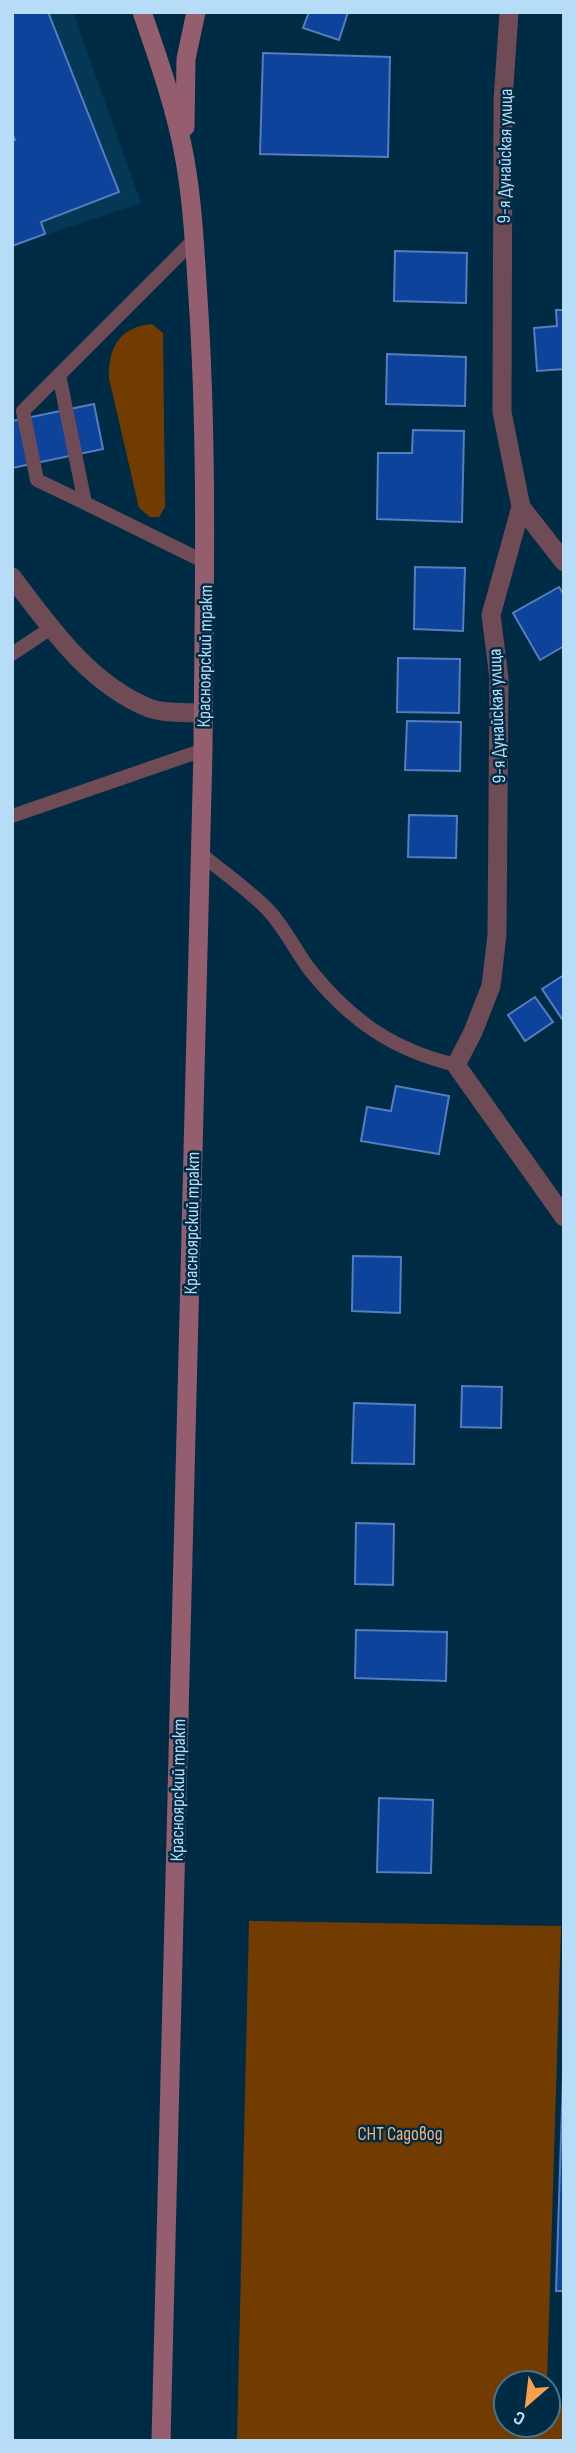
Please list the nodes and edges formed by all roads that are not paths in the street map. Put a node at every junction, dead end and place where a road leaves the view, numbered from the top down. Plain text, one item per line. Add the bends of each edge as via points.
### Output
1 (142, 12) edge
2 (196, 12) edge
3 (509, 12) edge
4 (185, 160) junction
5 (194, 240) junction
6 (59, 376) junction
7 (85, 503) junction
8 (521, 507) junction
9 (205, 562) junction
10 (564, 562) edge
11 (12, 577) edge
12 (51, 628) junction
13 (12, 654) edge
14 (203, 713) junction
15 (203, 750) junction
16 (12, 816) edge
17 (200, 853) junction
18 (456, 1065) junction
19 (564, 1217) edge
20 (161, 2441) edge

1 - 4 main road, Красноярский тракт via 167,83
2 - 4 main road via 186,59
3 - 8 street, 9-я Дунайская улица via 503,101 502,412
4 - 5 main road, Красноярский тракт
5 - 6 lane
5 - 9 main road, Красноярский тракт via 203,366
6 - 7 lane
6 - 7 lane via 23,411 32,457 37,480
7 - 9 lane
8 - 10 street
8 - 18 street, 9-я Дунайская улица via 491,615 499,678 497,935 491,986
9 - 14 main road, Красноярский тракт
11 - 12 street
12 - 13 lane
12 - 14 street via 104,684 151,709
14 - 15 main road, Красноярский тракт
15 - 16 lane
15 - 17 main road, Красноярский тракт
17 - 18 lane via 270,912 339,1003 399,1047
17 - 20 main road, Красноярский тракт
18 - 19 street

